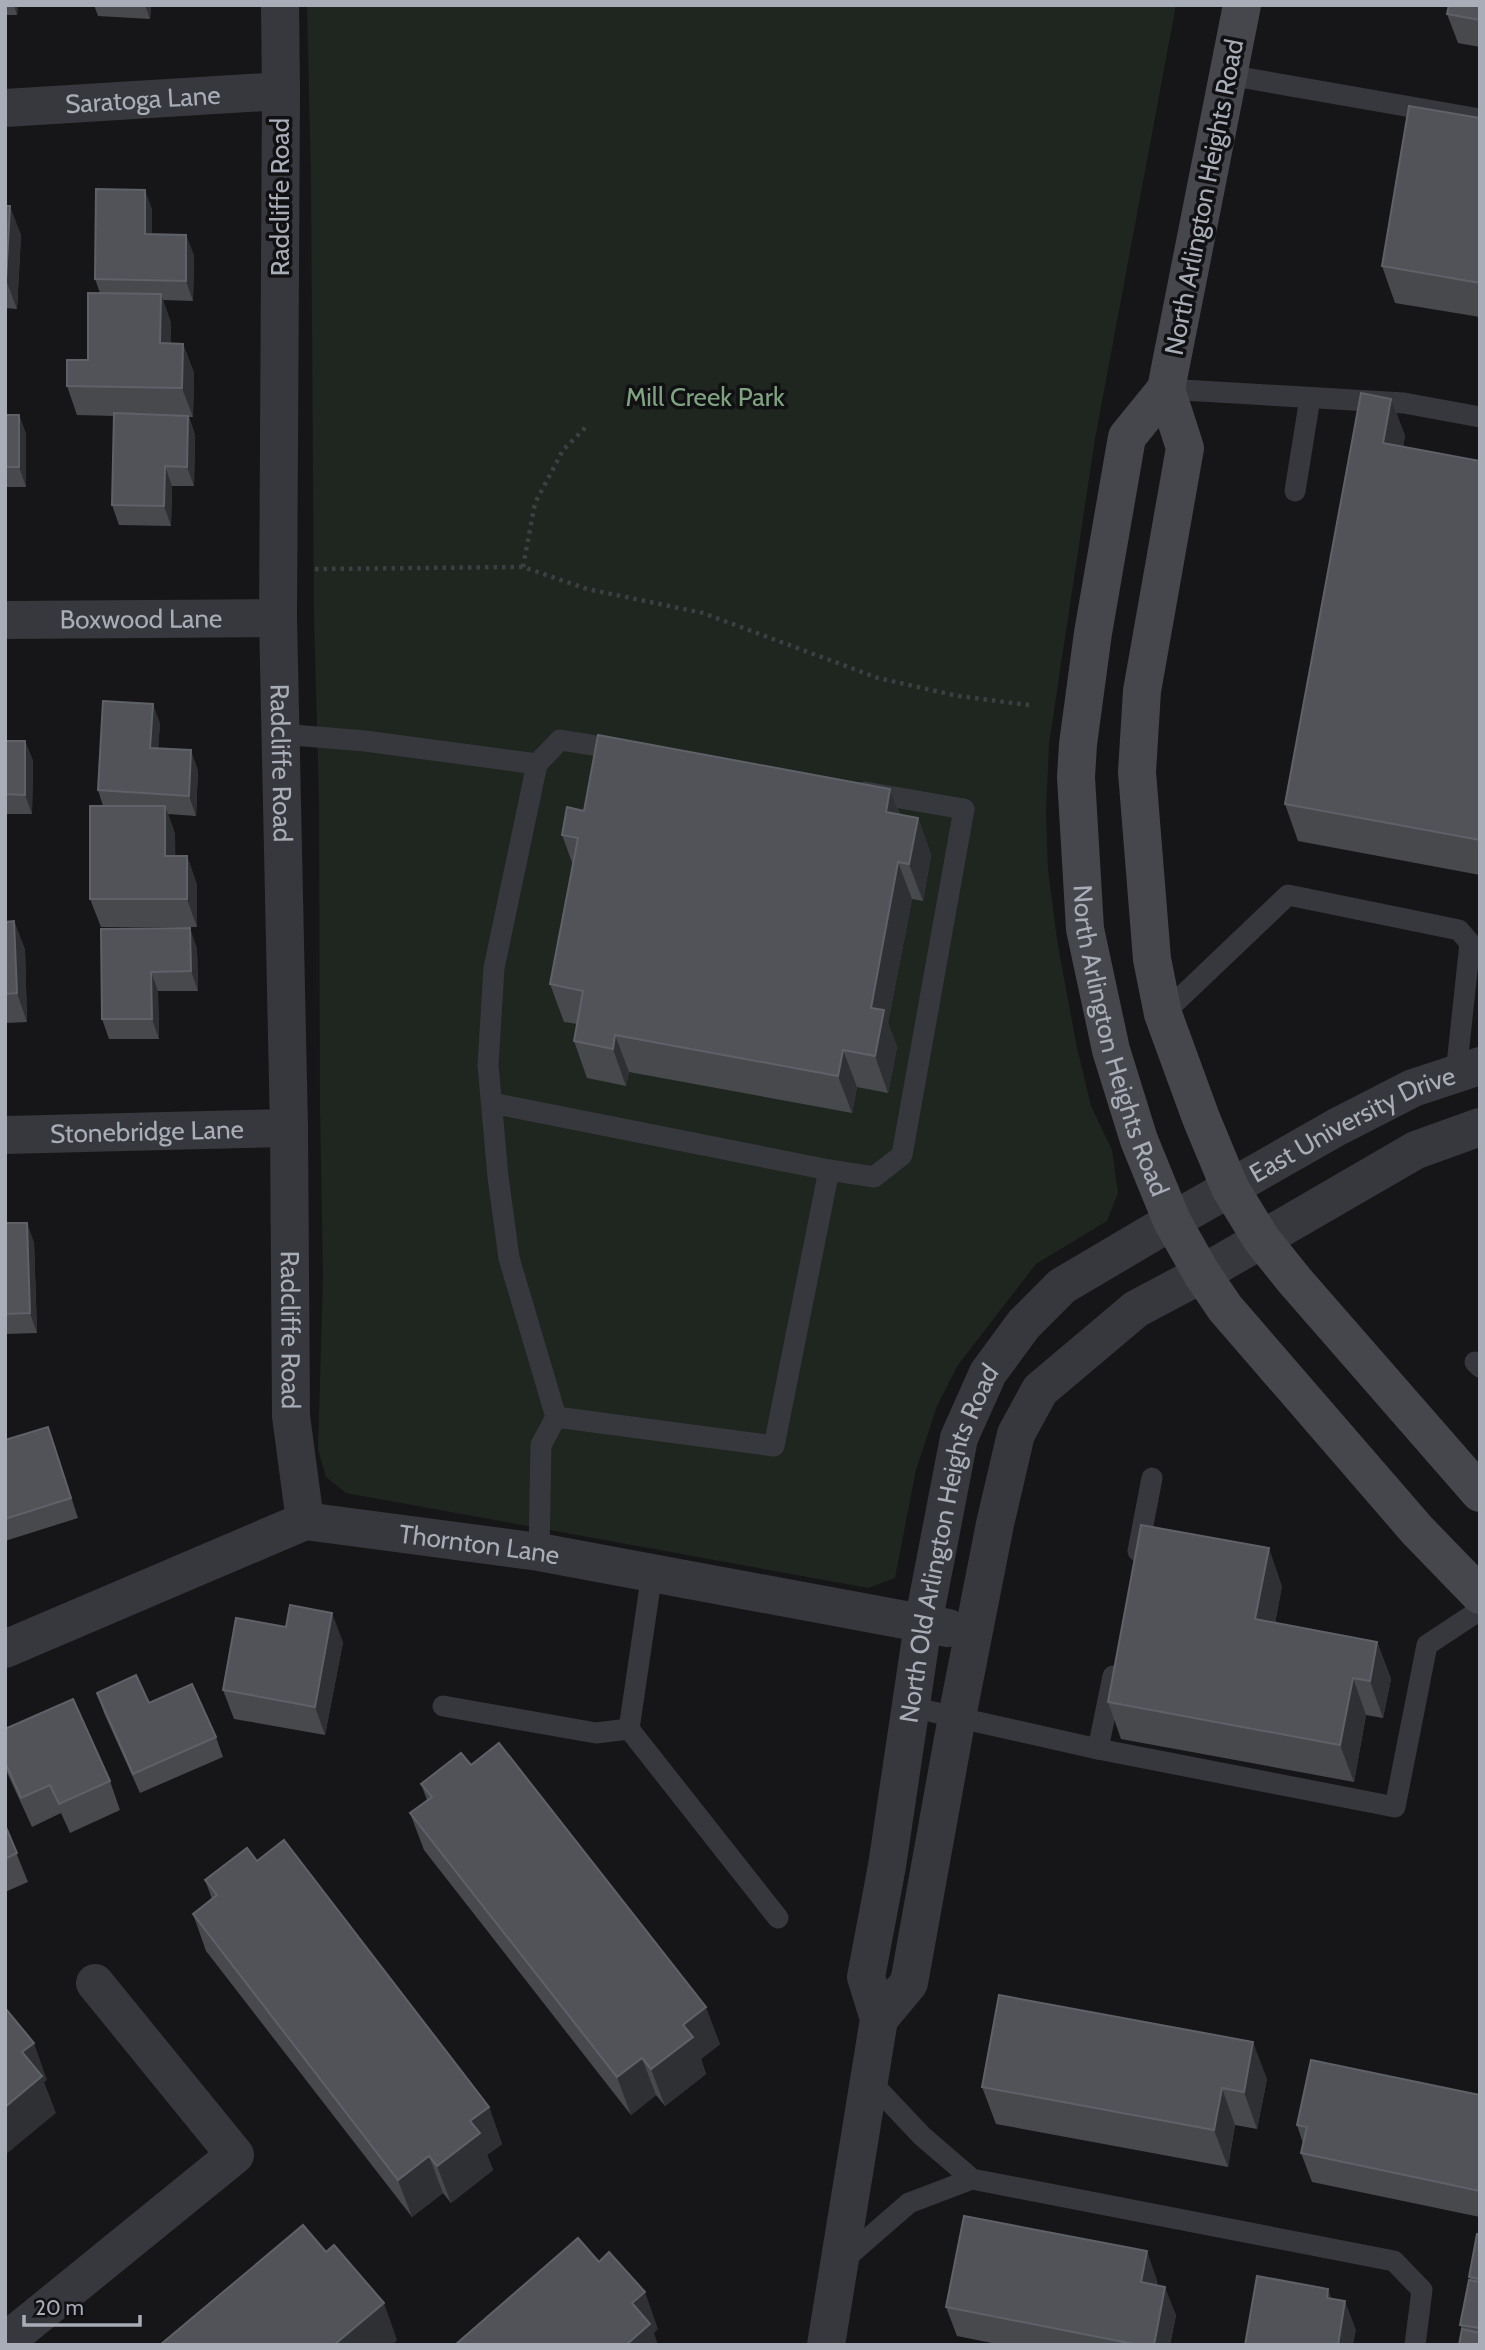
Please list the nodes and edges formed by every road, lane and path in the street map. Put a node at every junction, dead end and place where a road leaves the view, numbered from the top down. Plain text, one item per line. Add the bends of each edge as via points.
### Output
1 (279, 5) edge
2 (1242, 5) edge
3 (1228, 75) junction
4 (281, 90) junction
5 (5, 108) edge
6 (1480, 119) edge
7 (1166, 390) junction
8 (1310, 398) junction
9 (1480, 417) edge
10 (588, 425) dead end
11 (1295, 491) dead end
12 (523, 567) junction
13 (278, 573) junction
14 (278, 618) junction
15 (5, 621) edge
16 (1029, 705) dead end
17 (281, 734) junction
18 (641, 754) edge
19 (537, 764) junction
20 (843, 788) edge
21 (1163, 1014) junction
22 (1468, 1070) edge
23 (492, 1103) junction
24 (1480, 1127) edge
25 (289, 1128) junction
26 (5, 1135) edge
27 (829, 1170) junction
28 (1230, 1188) junction
29 (1172, 1220) junction
30 (1262, 1240) junction
31 (1202, 1274) junction
32 (556, 1417) junction
33 (1153, 1478) dead end
34 (1480, 1493) edge
35 (305, 1521) junction
36 (539, 1552) junction
37 (652, 1573) junction
38 (1133, 1573) edge
39 (1480, 1595) edge
40 (1480, 1610) edge
41 (923, 1624) junction
42 (974, 1632) junction
43 (5, 1649) edge
44 (1117, 1654) edge
45 (443, 1706) dead end
46 (911, 1707) junction
47 (957, 1717) junction
48 (629, 1729) junction
49 (1098, 1749) junction
50 (778, 1918) dead end
51 (95, 1983) dead end
52 (879, 2019) junction
53 (870, 2081) junction
54 (972, 2179) junction
55 (840, 2264) junction
56 (5, 2342) edge
57 (827, 2345) edge
58 (1415, 2345) edge

1 - 4 street, Radcliffe Road
2 - 3 main road, North Arlington Heights Road
3 - 6 lane
3 - 7 main road, North Arlington Heights Road
4 - 5 street, Saratoga Lane
4 - 13 street, Radcliffe Road
7 - 8 lane
7 - 21 main road, North Arlington Heights Road via 1185,448 1142,691 1137,772 1152,959
7 - 29 main road, North Arlington Heights Road via 1127,437 1093,633 1076,777 1085,929 1111,1050 1139,1140
8 - 9 lane via 1404,402
8 - 11 lane
10 - 12 path via 563,450 535,503
12 - 13 path via 322,568
12 - 16 path via 587,589 703,613 878,678 958,696
13 - 14 street, Radcliffe Road
14 - 15 street, Boxwood Lane
14 - 17 street, Radcliffe Road
17 - 19 lane
17 - 25 street, Radcliffe Road
18 - 19 lane via 560,740
19 - 23 lane via 494,968 488,1065
20 - 27 lane via 964,809 902,1155 874,1177
21 - 22 lane via 1288,895 1459,930 1470,943
21 - 28 main road, North Arlington Heights Road
22 - 28 street, East University Drive via 1413,1088
23 - 27 lane
23 - 32 lane via 509,1258
24 - 30 street, East University Drive via 1416,1150
25 - 26 street, Stonebridge Lane
25 - 35 street, Radcliffe Road via 291,1416
27 - 32 lane via 774,1446
28 - 29 street, North Old Arlington Heights Road
28 - 30 main road, North Arlington Heights Road
29 - 31 main road, North Arlington Heights Road
29 - 41 street, North Old Arlington Heights Road via 1062,1286 1024,1324 988,1373 960,1438
30 - 31 street, North Old Arlington Heights Road
30 - 34 main road, North Arlington Heights Road
31 - 39 main road, North Arlington Heights Road via 1225,1308 1417,1530
31 - 42 street, North Old Arlington Heights Road via 1136,1309 1040,1390 1016,1434
32 - 36 lane via 541,1445
33 - 38 lane
35 - 36 street, Thornton Lane
35 - 43 street
36 - 37 street, Thornton Lane
37 - 41 street, Thornton Lane
37 - 48 lane
40 - 49 lane via 1427,1645 1395,1807
41 - 42 street, Thornton Lane
41 - 46 street, North Old Arlington Heights Road
42 - 47 street, North Old Arlington Heights Road
44 - 49 lane
45 - 48 lane via 596,1733
46 - 47 lane
46 - 52 street, North Old Arlington Heights Road via 866,1977
47 - 49 lane
47 - 52 street, North Old Arlington Heights Road via 909,1983
48 - 50 lane
51 - 56 street via 235,2155
52 - 53 street, North Old Arlington Heights Road
53 - 54 lane via 922,2136
53 - 55 street, North Old Arlington Heights Road
54 - 55 lane via 909,2203
54 - 58 lane via 1394,2261 1422,2290
55 - 57 street, North Old Arlington Heights Road

